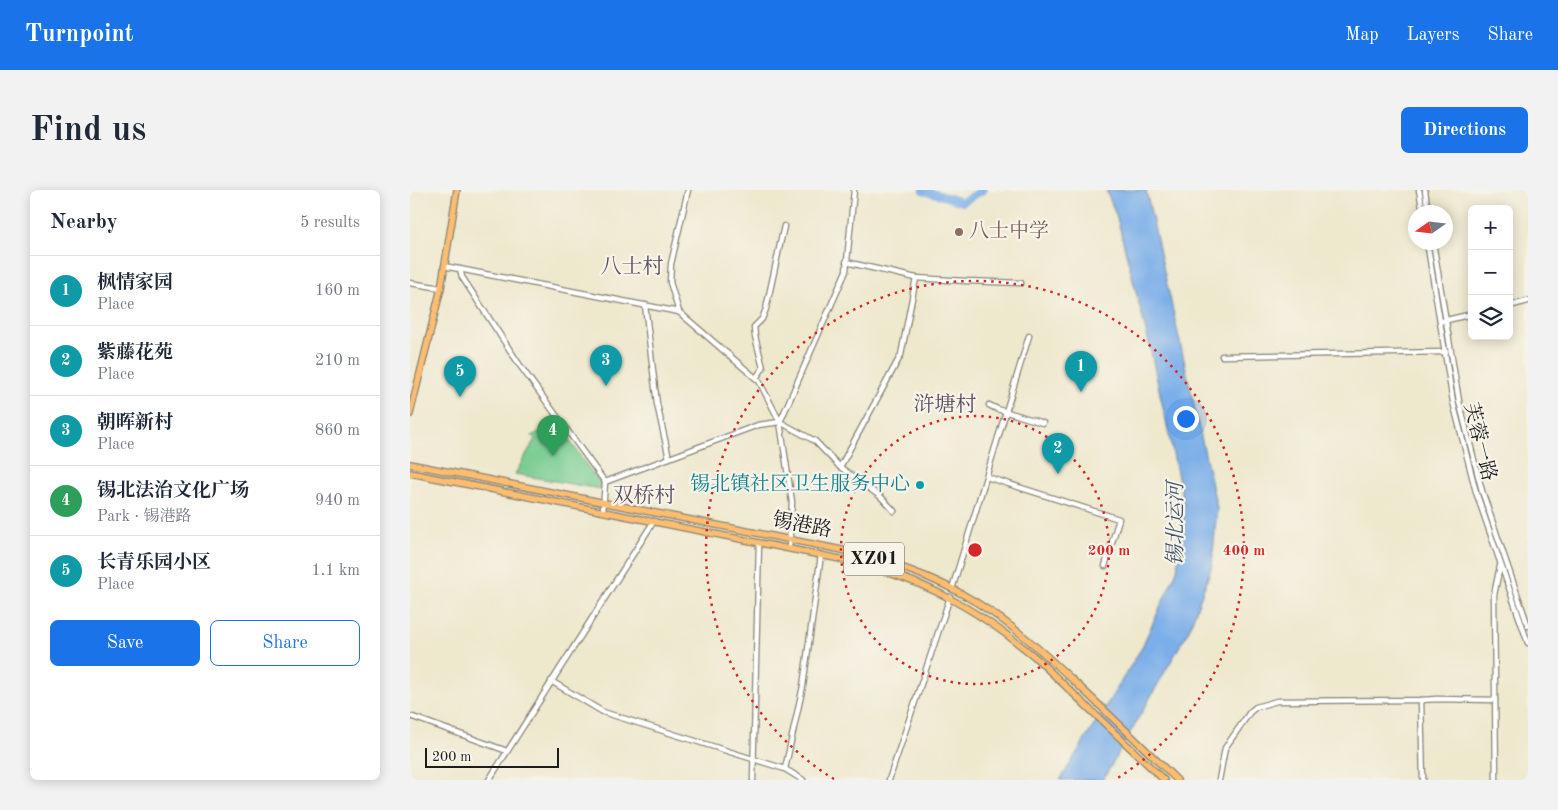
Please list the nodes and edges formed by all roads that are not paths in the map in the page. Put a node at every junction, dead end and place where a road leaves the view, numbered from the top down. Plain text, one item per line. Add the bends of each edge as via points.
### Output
1 (457, 190) edge
2 (688, 190) edge
3 (1419, 190) edge
4 (1425, 190) edge
5 (854, 192) edge
6 (1422, 205) edge
7 (1427, 205) edge
8 (784, 226) dead end
9 (1428, 250) edge
10 (1434, 250) edge
11 (846, 262) junction
12 (444, 266) junction
13 (460, 269) junction
14 (916, 278) junction
15 (410, 283) edge
16 (1021, 283) dead end
17 (441, 288) junction
18 (1528, 301) edge
19 (645, 305) junction
20 (1513, 305) edge
21 (679, 312) junction
22 (1468, 315) edge
23 (1445, 321) junction
24 (1439, 322) junction
25 (1030, 336) dead end
26 (1444, 352) junction
27 (1450, 352) junction
28 (1222, 356) dead end
29 (756, 378) junction
30 (990, 405) dead end
31 (1007, 412) junction
32 (410, 414) edge
33 (780, 422) junction
34 (1043, 423) dead end
35 (669, 458) junction
36 (410, 464) edge
37 (840, 467) junction
38 (410, 473) edge
39 (987, 477) junction
40 (605, 482) junction
41 (604, 503) junction
42 (602, 511) junction
43 (894, 512) dead end
44 (654, 521) junction
45 (790, 541) junction
46 (760, 543) junction
47 (789, 548) junction
48 (1503, 552) junction
49 (821, 555) junction
50 (1105, 566) dead end
51 (952, 589) junction
52 (950, 597) junction
53 (1528, 626) edge
54 (1528, 643) edge
55 (551, 681) junction
56 (1421, 700) junction
57 (1495, 700) junction
58 (410, 716) edge
59 (507, 751) junction
60 (754, 760) junction
61 (785, 769) junction
62 (489, 780) edge
63 (753, 780) edge
64 (803, 780) edge
65 (889, 780) edge
66 (1164, 780) edge
67 (1177, 780) edge
68 (1219, 780) edge
69 (1423, 780) edge
70 (1496, 780) edge

1 - 12 main road
2 - 21 street via 671,264 670,282
3 - 6 street
4 - 7 street
5 - 11 street
8 - 29 street via 766,309 754,327 763,368
9 - 24 street, 芙蓉一路
10 - 23 street, 芙蓉一路
11 - 14 street
11 - 33 street via 846,271
12 - 13 street
12 - 17 main road
13 - 19 street
13 - 40 street via 462,278 522,367
14 - 16 street
14 - 37 street via 901,355
15 - 17 street
17 - 32 main road
18 - 20 street
19 - 21 street
19 - 35 street via 657,404
21 - 29 street
22 - 23 street
23 - 24 street
23 - 27 street, 芙蓉一路
24 - 26 street, 芙蓉一路
25 - 31 street
26 - 27 street
26 - 28 street
26 - 54 street, 芙蓉一路 via 1476,492
27 - 48 street, 芙蓉一路 via 1482,490
29 - 33 street
30 - 31 street
31 - 34 street
31 - 39 street
33 - 35 street via 758,425
33 - 37 street via 815,441
33 - 45 street via 792,502
35 - 40 street
36 - 41 main road, 锡港路 / XZ01
37 - 43 street via 881,497
38 - 42 main road, 锡港路 / XZ01
39 - 50 street via 1119,519
39 - 51 street
40 - 41 street
41 - 42 street
41 - 45 main road, 锡港路 / XZ01
42 - 44 main road, 锡港路 / XZ01
44 - 46 main road, 锡港路 / XZ01
44 - 55 street
45 - 47 street
45 - 51 main road, 锡港路 / XZ01 via 877,559
46 - 47 main road, 锡港路 / XZ01
46 - 60 street
47 - 49 main road, 锡港路 / XZ01
48 - 53 street, 芙蓉一路
48 - 57 street via 1494,595
49 - 52 main road, 锡港路 / XZ01 via 899,575
49 - 61 street via 804,686
51 - 67 main road, 锡港路 / XZ01 via 986,608 1022,635
52 - 65 street
52 - 66 main road, 锡港路 / XZ01 via 1017,642
55 - 59 street
55 - 60 street via 603,712
56 - 57 street
56 - 68 street via 1277,701 1256,707 1225,748
56 - 69 street
57 - 70 street
58 - 59 street
59 - 62 street
60 - 61 street
60 - 63 street
61 - 64 street

